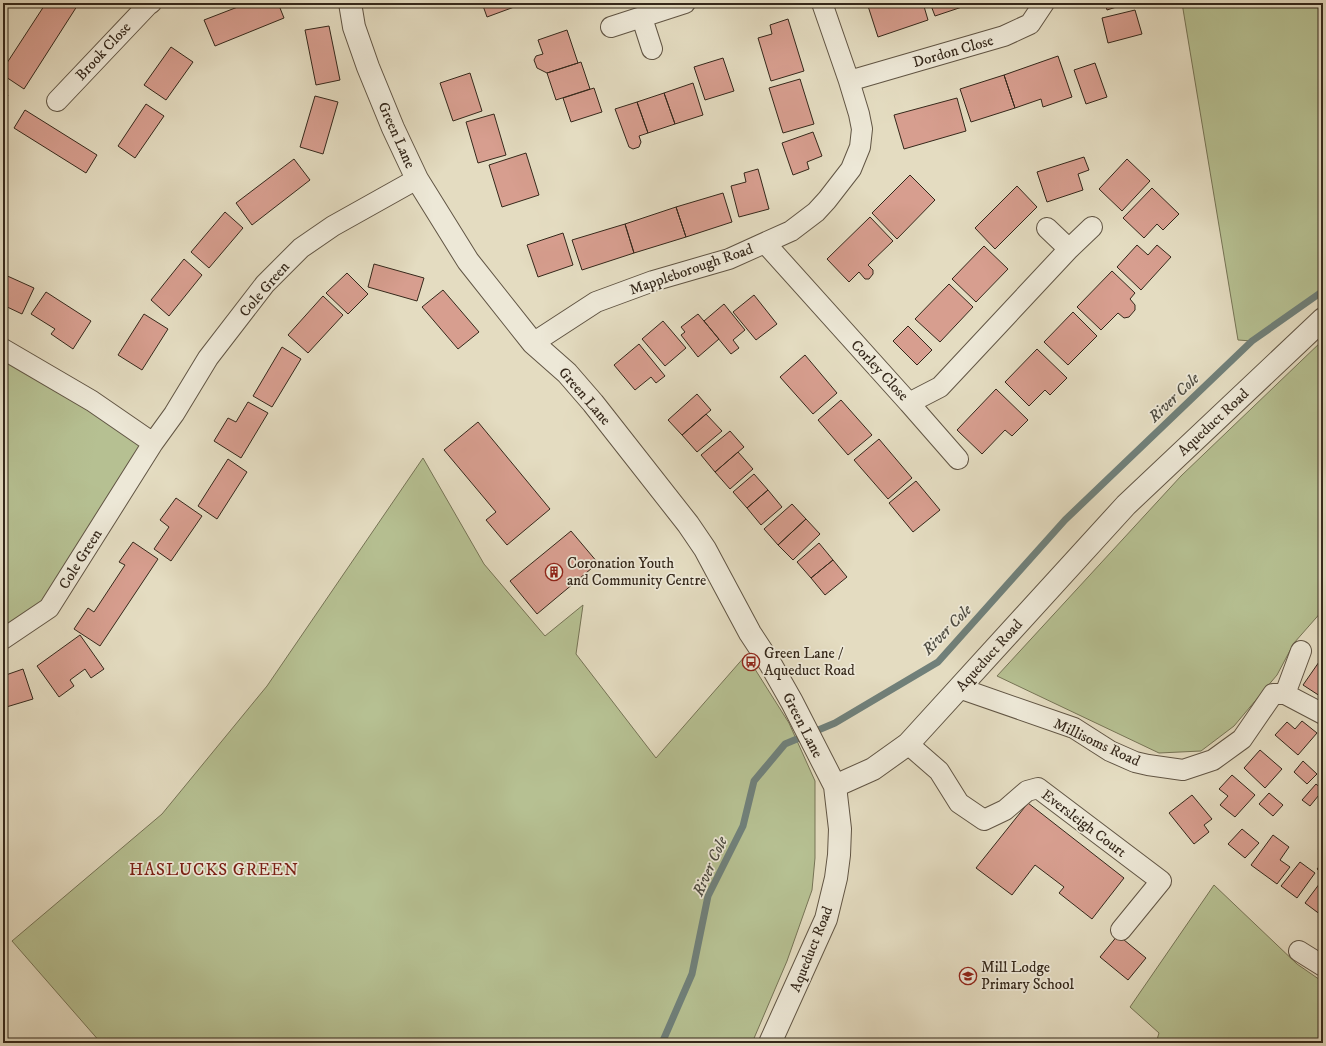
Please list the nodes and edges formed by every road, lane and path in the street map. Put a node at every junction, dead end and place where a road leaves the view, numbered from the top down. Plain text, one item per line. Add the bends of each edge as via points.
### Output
1 (151, 3) edge
2 (350, 3) edge
3 (684, 3) edge
4 (822, 3) edge
5 (1044, 3) edge
6 (642, 18) junction
7 (611, 28) dead end
8 (652, 49) dead end
9 (850, 82) junction
10 (57, 101) dead end
11 (417, 179) junction
12 (1092, 227) dead end
13 (1047, 228) dead end
14 (765, 244) junction
15 (1068, 249) junction
16 (1323, 319) edge
17 (533, 343) junction
18 (3, 349) edge
19 (909, 404) junction
20 (153, 443) junction
21 (958, 459) dead end
22 (3, 639) edge
23 (1301, 650) dead end
24 (959, 688) junction
25 (1285, 694) junction
26 (1323, 714) edge
27 (908, 744) junction
28 (835, 786) junction
29 (1122, 930) dead end
30 (1299, 950) dead end
31 (1323, 966) edge
32 (770, 1043) edge

1 - 10 street, Brook Close
2 - 11 street, Green Lane via 354,27 368,67
3 - 6 street
4 - 9 street, Mappleborough Road
5 - 9 street, Dordon Close via 1030,24 1004,36
6 - 7 street
6 - 8 street
9 - 14 street, Mappleborough Road via 862,129 860,147 851,169 816,212 791,231
11 - 17 street, Green Lane via 468,261
11 - 20 street, Cole Green via 333,226 301,248 265,284 208,358
12 - 15 street, Corley Close
13 - 15 street
14 - 17 street, Mappleborough Road via 729,259 653,281 596,302
14 - 19 street, Corley Close
15 - 19 street, Corley Close via 940,386
16 - 24 street, Aqueduct Road via 1126,505
17 - 28 street, Green Lane via 567,373 593,403 688,524 705,549 792,702
18 - 20 street via 92,400
19 - 21 street
20 - 22 street, Cole Green via 49,608
23 - 25 street
24 - 25 street, Millisoms Road via 1074,728 1110,751 1135,762 1183,770 1214,760 1242,739 1273,694
24 - 27 street, Aqueduct Road
25 - 26 street
27 - 28 street, Aqueduct Road via 873,768
27 - 29 street, Eversleigh Court via 939,771 959,803 984,820 1005,810 1027,791 1038,788 1161,882
28 - 32 street, Aqueduct Road via 840,829 836,878 826,919
30 - 31 street

